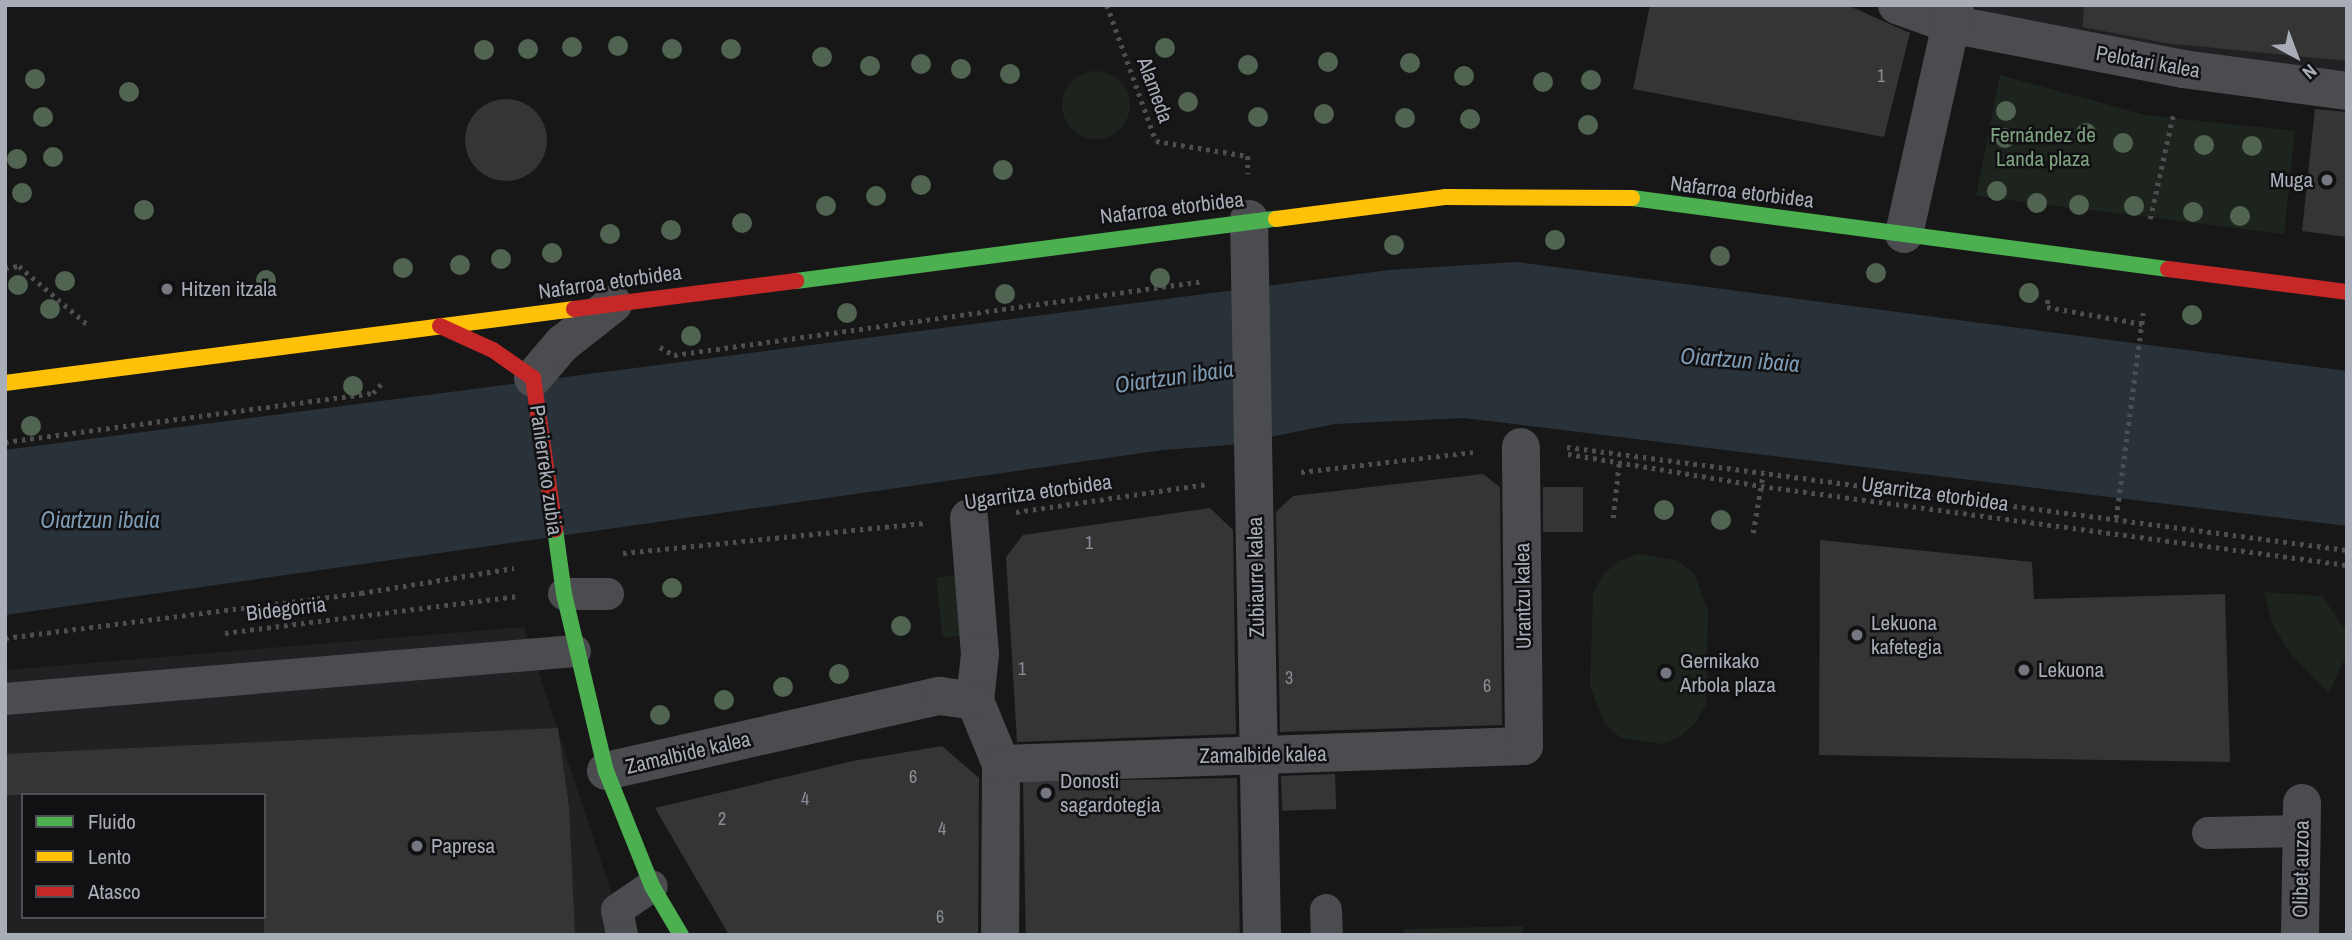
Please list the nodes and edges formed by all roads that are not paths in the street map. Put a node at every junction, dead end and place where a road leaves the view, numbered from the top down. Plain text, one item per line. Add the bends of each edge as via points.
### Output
1 (1897, 5) edge
2 (1952, 15) edge
3 (2347, 91) edge
4 (1249, 202) junction
5 (1903, 234) junction
6 (2347, 292) edge
7 (613, 304) junction
8 (439, 326) junction
9 (533, 378) junction
10 (5, 383) edge
11 (1521, 447) road end
12 (969, 519) road end
13 (564, 594) junction
14 (608, 594) dead end
15 (575, 651) junction
16 (5, 699) edge
17 (975, 702) junction
18 (1524, 746) joint
19 (1259, 755) junction
20 (1001, 764) junction
21 (606, 771) junction
22 (2302, 817) joint
23 (2208, 833) dead end
24 (652, 886) junction
25 (622, 935) edge
26 (681, 935) edge
27 (1000, 935) edge
28 (1262, 935) edge
29 (2301, 935) edge

1 - 2 street, Pelotari kalea
2 - 3 street, Pelotari kalea via 2183,69
2 - 5 street
4 - 5 main road, Nafarroa etorbidea via 1622,197
4 - 7 main road, Nafarroa etorbidea
4 - 19 street, Zubiaurre kalea
5 - 6 main road, Nafarroa etorbidea
7 - 8 main road, Nafarroa etorbidea
7 - 9 street, Panierreko zubia via 562,344
8 - 9 main road, Panierreko zubia via 493,350
8 - 10 main road, Nafarroa etorbidea
9 - 13 main road, Panierreko zubia
11 - 18 street, Urantzu kalea
12 - 17 street via 980,654
13 - 14 lane
13 - 15 main road, Panierreko zubia
15 - 16 lane
15 - 21 main road, Panierreko zubia
17 - 20 street
17 - 21 street, Zamalbide kalea via 940,696
18 - 19 street, Zamalbide kalea
19 - 20 street, Zamalbide kalea
19 - 28 street, Zubiaurre kalea
20 - 27 street
21 - 24 main road, Panierreko zubia
22 - 23 lane
22 - 29 street, Olibet auzoa
24 - 25 lane via 617,910
24 - 26 main road, Panierreko zubia

